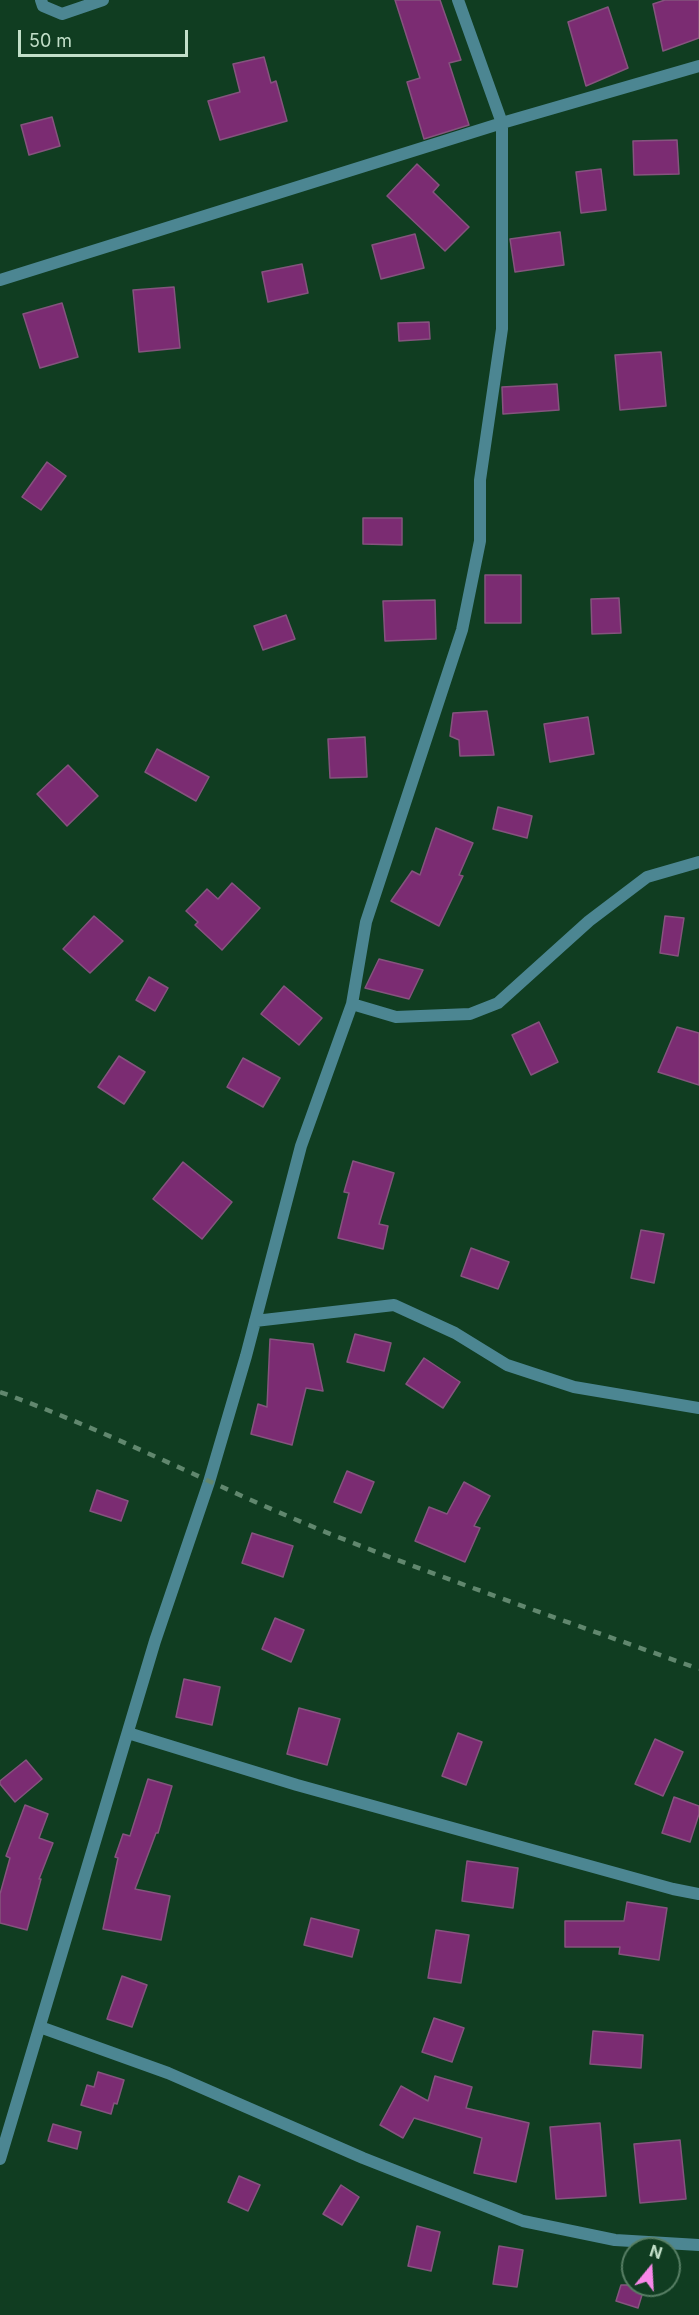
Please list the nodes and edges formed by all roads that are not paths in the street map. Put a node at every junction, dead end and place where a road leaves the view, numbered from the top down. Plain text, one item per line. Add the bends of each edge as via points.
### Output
1 (41, 0) edge
2 (103, 0) edge
3 (458, 0) edge
4 (699, 66) edge
5 (502, 123) junction
6 (0, 280) edge
7 (699, 862) edge
8 (352, 1004) junction
9 (255, 1321) junction
10 (699, 1408) edge
11 (128, 1733) junction
12 (699, 1894) edge
13 (40, 2027) junction
14 (0, 2159) edge
15 (699, 2245) edge

1 - 2 street via 43,6 62,14
3 - 5 street
4 - 5 street
5 - 6 street
5 - 8 street via 502,329 480,480 480,541 462,630 366,922
7 - 8 street via 648,877 589,921 498,1003 470,1014 396,1017
8 - 9 street via 300,1146
9 - 10 street via 394,1305 455,1333 507,1365 574,1388
9 - 11 street via 209,1482
11 - 12 street via 297,1785
11 - 13 street
13 - 14 street
13 - 15 street via 168,2073 363,2158 523,2221 615,2240

